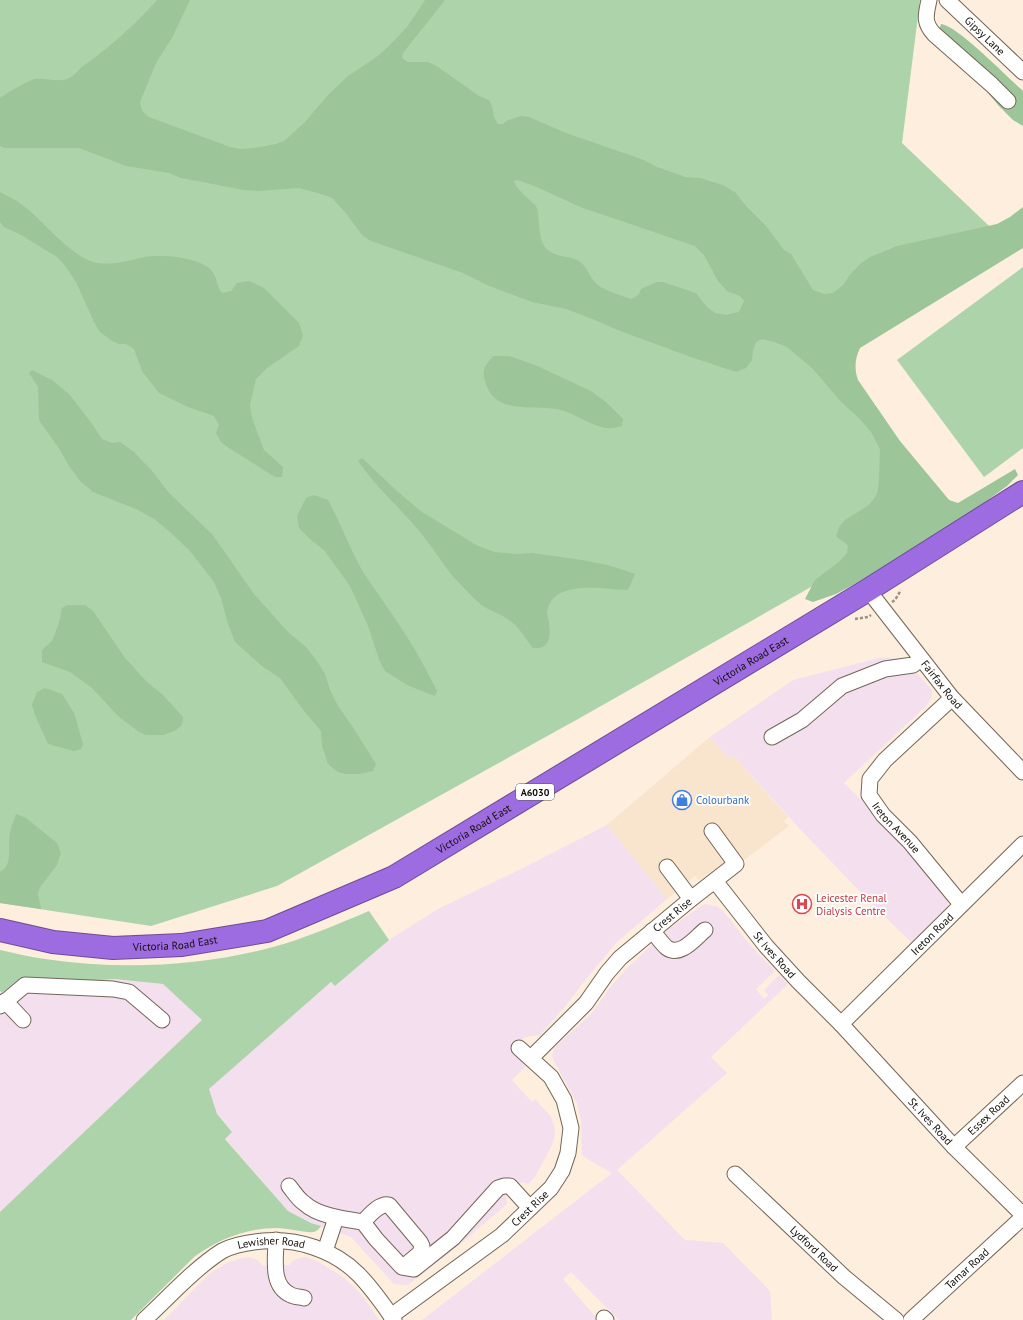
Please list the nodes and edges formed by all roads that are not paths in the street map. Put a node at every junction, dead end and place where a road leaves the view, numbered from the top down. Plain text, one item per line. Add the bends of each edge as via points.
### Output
1 (930, 0) edge
2 (947, 0) edge
3 (1023, 72) edge
4 (1008, 101) dead end
5 (1023, 492) edge
6 (868, 590) junction
7 (921, 659) junction
8 (952, 698) junction
9 (772, 737) dead end
10 (1023, 772) edge
11 (712, 831) dead end
12 (1023, 844) edge
13 (667, 866) dead end
14 (715, 881) junction
15 (692, 899) junction
16 (961, 904) junction
17 (0, 930) edge
18 (705, 930) dead end
19 (652, 931) junction
20 (3, 1004) edge
21 (23, 1020) dead end
22 (162, 1020) dead end
23 (841, 1024) junction
24 (519, 1048) dead end
25 (531, 1058) junction
26 (1023, 1083) edge
27 (954, 1147) junction
28 (735, 1174) dead end
29 (289, 1186) dead end
30 (530, 1208) junction
31 (1023, 1216) edge
32 (336, 1218) junction
33 (363, 1222) junction
34 (276, 1240) junction
35 (325, 1251) junction
36 (402, 1267) junction
37 (304, 1298) dead end
38 (392, 1318) edge
39 (144, 1320) edge
40 (896, 1320) edge
41 (911, 1320) edge

1 - 4 street via 926,20 928,27
2 - 3 street, Gipsy Lane
5 - 6 highway, Victoria Road East / A6030
6 - 7 street, Fairfax Road
6 - 17 highway, Victoria Road East / A6030 via 394,877 267,931 182,945 113,948 53,942
7 - 8 street, Fairfax Road
7 - 9 street via 913,665 885,669 842,686 802,720
8 - 10 street, Fairfax Road
8 - 16 street, Ireton Avenue via 885,760 870,779 870,795 883,815 910,842
11 - 14 street, Crest Rise via 736,864
12 - 16 street, Ireton Road
13 - 15 street
14 - 15 street, Crest Rise
14 - 23 street, St Ives Road via 766,946
15 - 19 street, Crest Rise
16 - 23 street, Ireton Road
18 - 19 street via 683,949 675,951 667,948
19 - 25 street, Crest Rise via 620,958 586,1003
20 - 21 street
20 - 22 street via 25,984 113,989 129,992
23 - 27 street, St. Ives Road
24 - 25 street, Crest Rise
25 - 30 street, Crest Rise via 551,1077 564,1100 571,1128 562,1171 551,1188
26 - 27 street, Essex Road
27 - 31 street, St. Ives Road
28 - 40 street, Lydford Road via 844,1277
29 - 32 street via 304,1203
30 - 36 street via 510,1186 498,1188 453,1238 414,1269
30 - 38 street, Crest Rise via 502,1235
31 - 41 street, Tamar Road
32 - 33 street
32 - 35 street
33 - 36 street
33 - 36 street via 381,1206 389,1205 422,1246 420,1253
34 - 35 street, Lewisher Road
34 - 37 street via 276,1276 279,1286 290,1295
34 - 39 street, Lewisher Road via 249,1242 223,1250
35 - 38 street, Lewisher Road via 357,1273 372,1289

